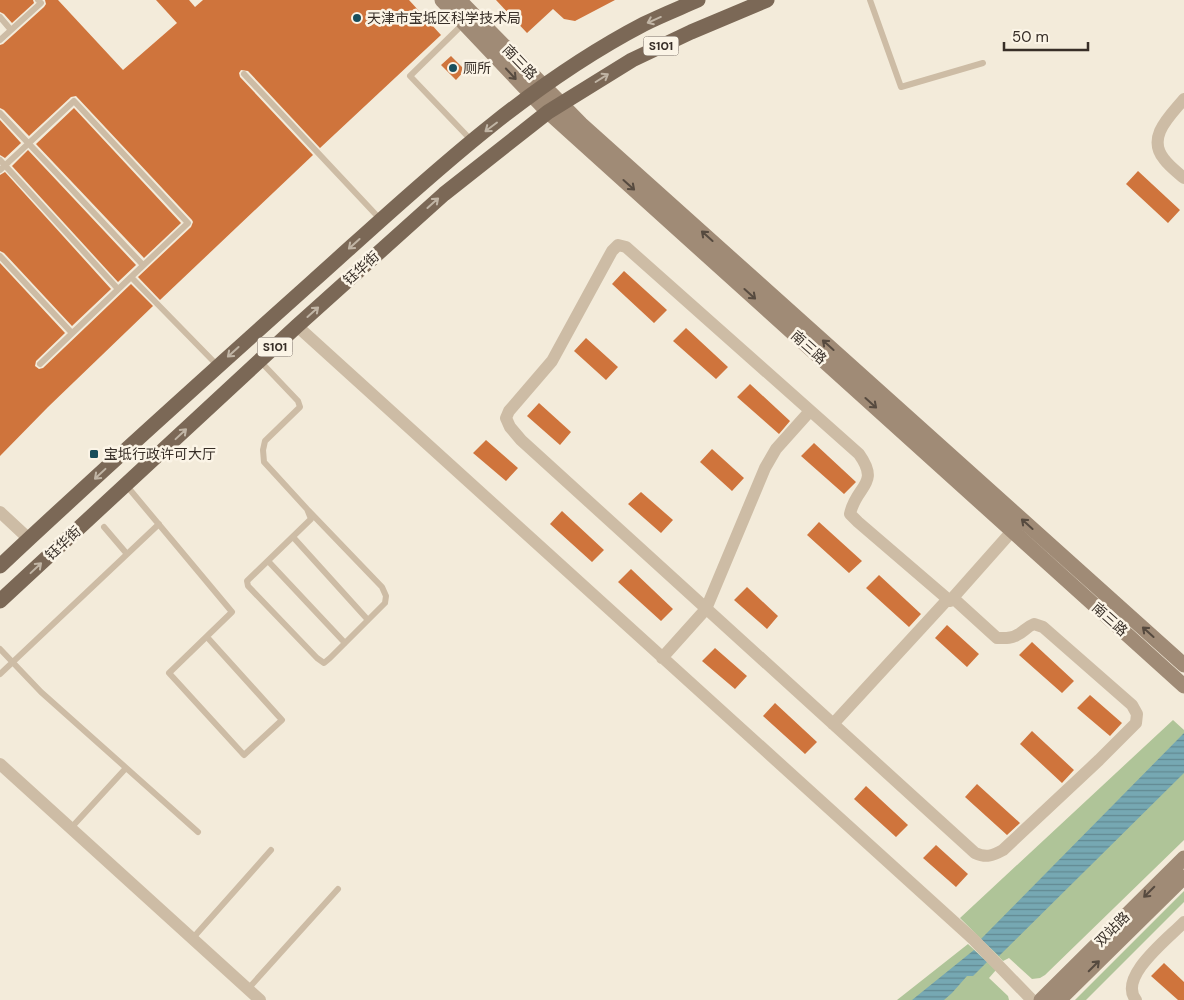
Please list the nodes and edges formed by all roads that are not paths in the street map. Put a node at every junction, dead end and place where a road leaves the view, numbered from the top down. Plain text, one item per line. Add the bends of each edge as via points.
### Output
1 (38, 0) edge
2 (442, 0) edge
3 (459, 0) edge
4 (698, 0) edge
5 (767, 0) edge
6 (870, 0) edge
7 (0, 17) edge
8 (464, 23) junction
9 (12, 30) junction
10 (0, 40) edge
11 (983, 63) dead end
12 (244, 74) dead end
13 (538, 91) junction
14 (1184, 99) edge
15 (554, 108) junction
16 (0, 113) edge
17 (472, 141) junction
18 (29, 144) junction
19 (0, 160) edge
20 (3, 168) edge
21 (1184, 178) edge
22 (381, 220) junction
23 (0, 256) edge
24 (143, 265) junction
25 (131, 277) junction
26 (118, 289) junction
27 (297, 326) junction
28 (72, 333) junction
29 (260, 361) junction
30 (40, 364) dead end
31 (218, 366) junction
32 (810, 411) junction
33 (126, 485) junction
34 (307, 509) junction
35 (0, 512) edge
36 (159, 524) junction
37 (104, 527) dead end
38 (1013, 530) junction
39 (293, 537) junction
40 (29, 539) junction
41 (128, 554) junction
42 (268, 561) junction
43 (0, 566) edge
44 (950, 598) junction
45 (0, 601) edge
46 (706, 608) junction
47 (368, 620) junction
48 (207, 637) junction
49 (345, 643) junction
50 (0, 649) edge
51 (662, 658) junction
52 (12, 661) junction
53 (1184, 665) edge
54 (0, 674) edge
55 (1184, 686) edge
56 (833, 724) junction
57 (0, 764) edge
58 (126, 768) junction
59 (71, 828) junction
60 (198, 832) dead end
61 (271, 850) dead end
62 (1184, 858) edge
63 (1184, 877) edge
64 (338, 889) dead end
65 (1184, 922) edge
66 (192, 938) junction
67 (248, 989) junction
68 (260, 1000) edge
69 (1032, 1000) edge
70 (1041, 1000) edge
71 (1060, 1000) edge
72 (1136, 1000) edge

1 - 9 lane via 41,3
2 - 8 street, 南三路
3 - 13 street, 南三路
4 -> 13 main road, 钰华街 / S101 via 645,24
15 -> 5 main road, 钰华街 / S101 via 632,60
6 - 11 lane via 900,87
7 - 9 lane
8 -> 13 street, 南三路
8 - 17 lane via 410,76
9 - 10 lane
12 - 22 lane
13 - 15 street, 南三路
13 -> 17 main road, 钰华街 / S101
14 - 21 street via 1164,122 1156,142 1164,160
27 -> 15 main road, 钰华街 / S101 via 444,194
15 -> 38 street, 南三路
53 -> 15 street, 南三路
16 - 18 lane
17 - 22 main road, 钰华街 / S101
18 - 20 lane
18 - 24 lane
18 - 24 lane via 74,101 188,223
19 - 20 lane
20 - 26 lane
22 -> 31 main road, 钰华街 / S101
23 - 28 lane
24 - 25 lane
25 - 26 lane
25 - 31 lane
26 - 28 lane
27 - 29 main road, 钰华街 / S101
27 - 51 street
28 - 30 lane
33 -> 29 main road, 钰华街 / S101
29 - 34 lane via 300,407 265,442 264,462
31 -> 40 main road, 钰华街 / S101
32 - 44 street via 867,465 868,481 852,503 850,514
32 - 46 street via 776,449 765,468
32 - 46 street via 626,247 618,246 612,251 552,361 509,411 506,418 521,440
33 - 36 lane
45 -> 33 main road, 钰华街 / S101
34 - 39 lane via 311,519
34 - 47 lane via 382,587 385,603
35 - 40 street
36 - 41 lane
36 - 48 lane via 232,612
37 - 41 lane
38 - 44 street
38 - 55 street, 南三路
39 - 42 lane
39 - 47 lane
40 - 43 main road, 钰华街 / S101
41 - 52 lane
42 - 49 lane
42 - 49 lane via 247,581 248,586 324,663
44 - 56 street
44 - 56 street via 997,638 1019,635 1034,624 1043,627 1132,705 1137,714 1136,723 1002,850 984,857 975,853
46 - 51 street
46 - 56 street
47 - 49 lane
48 - 48 lane via 169,673 244,755 282,720
50 - 52 lane
51 - 69 street via 973,939
52 - 54 lane
52 - 58 lane via 41,692
57 - 59 street
58 - 59 lane
58 - 60 lane
59 - 66 street
61 - 66 lane
62 -> 70 street, 双站路
71 -> 63 street, 双站路
64 - 67 lane
65 - 72 street via 1141,964 1131,989
66 - 67 street
67 - 68 street

